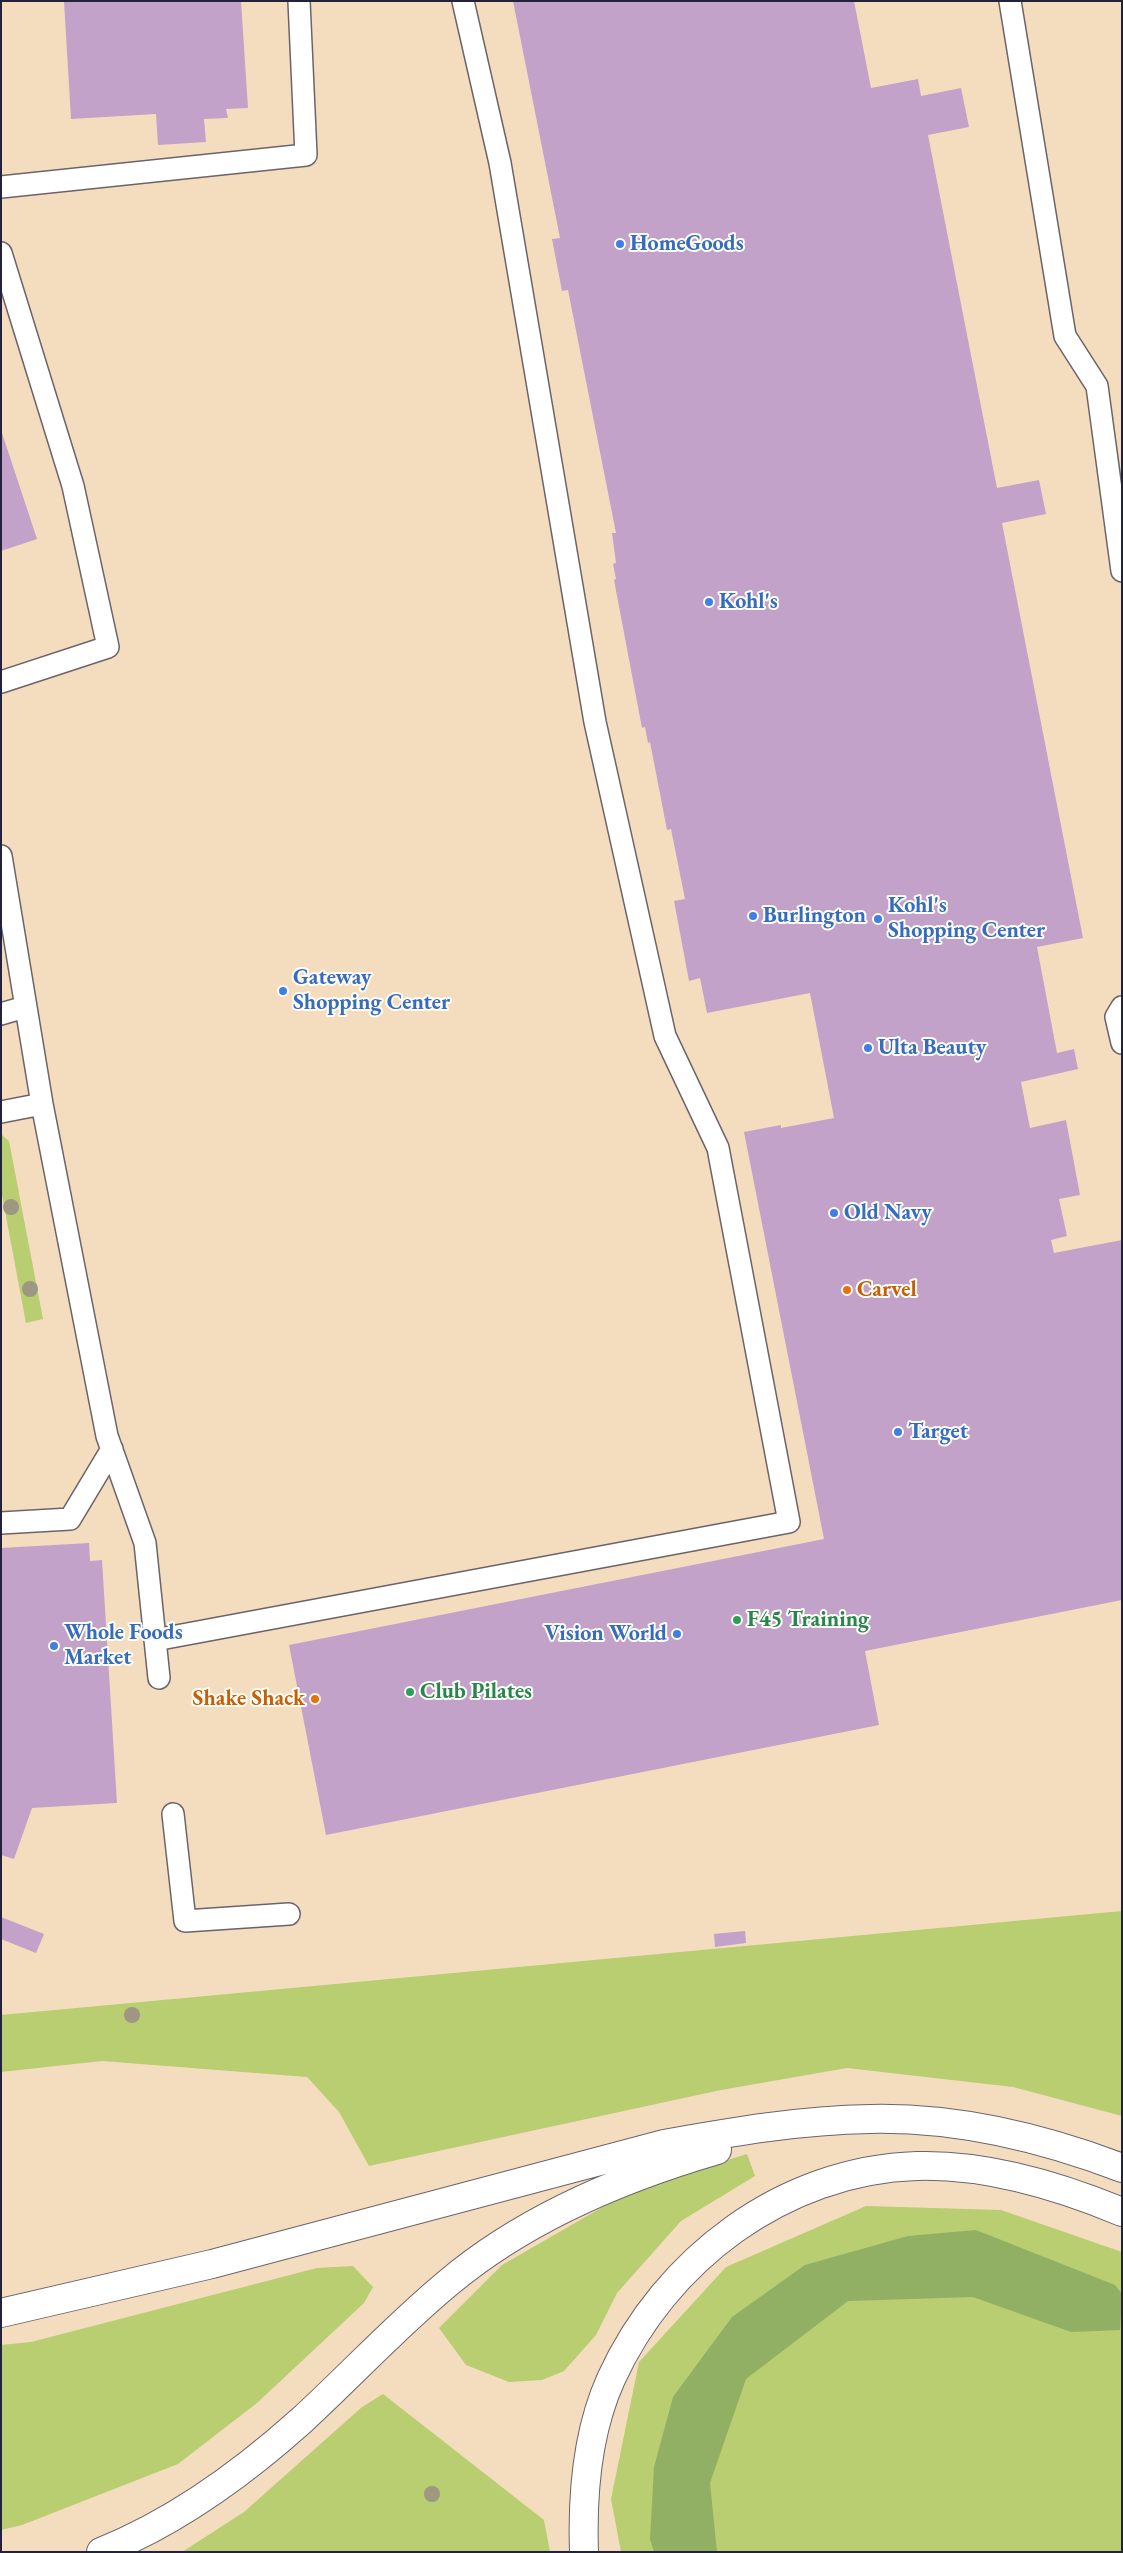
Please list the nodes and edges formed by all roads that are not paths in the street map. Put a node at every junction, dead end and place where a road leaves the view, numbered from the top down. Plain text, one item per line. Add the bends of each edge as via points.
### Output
1 (300, 1) edge
2 (463, 1) edge
3 (1010, 1) edge
4 (1, 187) edge
5 (1, 252) edge
6 (1122, 571) edge
7 (1, 682) edge
8 (1, 856) edge
9 (25, 1007) junction
10 (1122, 1007) edge
11 (1, 1014) edge
12 (1122, 1043) edge
13 (42, 1104) junction
14 (1, 1112) edge
15 (112, 1449) junction
16 (1, 1523) edge
17 (155, 1640) junction
18 (159, 1678) dead end
19 (174, 1814) dead end
20 (289, 1914) dead end
21 (805, 2124) junction
22 (1122, 2168) edge
23 (1122, 2212) edge
24 (1, 2313) edge
25 (101, 2552) edge
26 (584, 2552) edge

1 - 4 lane via 306,155
2 - 17 lane via 500,163 595,722 665,1036 718,1148 789,1522
3 - 6 lane via 1065,336 1097,386
5 - 7 lane via 73,486 108,647
8 - 9 lane
9 - 11 lane
9 - 13 lane
10 - 12 lane via 1116,1017
13 - 14 lane
13 - 15 lane
15 - 16 lane via 70,1518
15 - 17 lane via 145,1543
17 - 18 lane
19 - 20 lane via 185,1920
21 - 22 highway via 870,2119 943,2123 1014,2135 1082,2152
21 - 24 highway via 664,2144 212,2264
21 - 25 highway via 677,2162 612,2187 553,2213 498,2246 449,2282 252,2463 155,2526
23 - 26 highway via 1077,2193 1023,2179 966,2167 916,2166 860,2173 814,2186 731,2230 690,2264 660,2297 631,2339 610,2380 596,2423 586,2471

